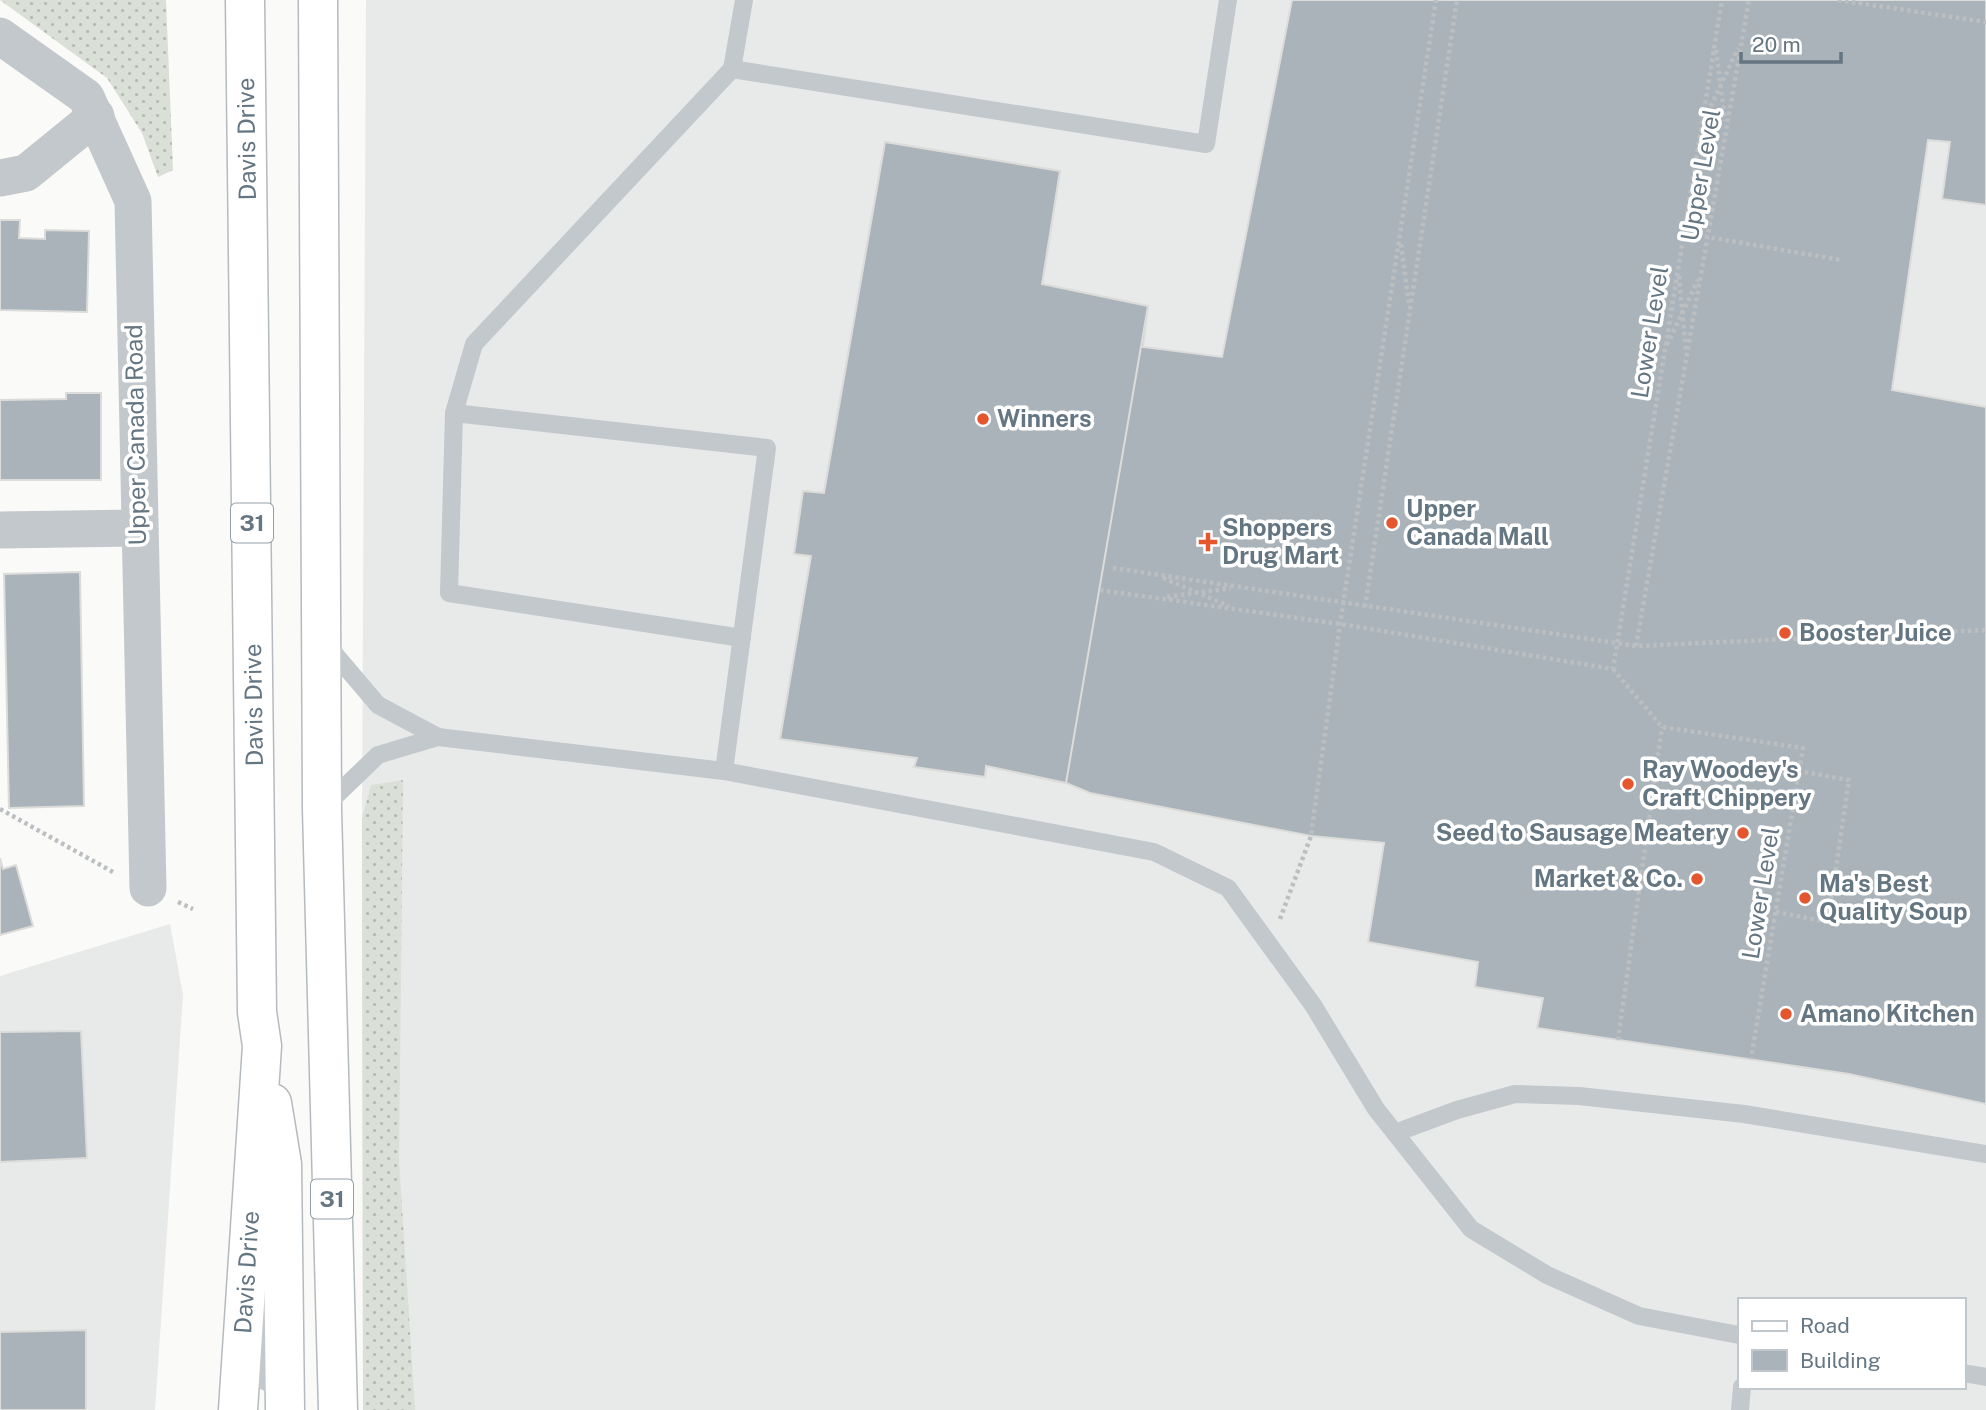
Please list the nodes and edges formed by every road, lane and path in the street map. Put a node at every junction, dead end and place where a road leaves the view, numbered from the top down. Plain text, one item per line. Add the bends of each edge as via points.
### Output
1 (245, 0) edge
2 (318, 0) edge
3 (744, 0) edge
4 (1228, 0) edge
5 (1436, 0) edge
6 (1457, 0) edge
7 (1722, 0) edge
8 (1749, 0) edge
9 (1838, 0) edge
10 (1986, 22) edge
11 (0, 36) edge
12 (1742, 41) junction
13 (1715, 42) junction
14 (732, 69) junction
15 (96, 116) junction
16 (1702, 125) junction
17 (1726, 128) junction
18 (0, 178) edge
19 (1684, 233) junction
20 (1400, 236) junction
21 (1841, 260) dead end
22 (1678, 268) junction
23 (1701, 273) junction
24 (1410, 310) junction
25 (1665, 350) junction
26 (1687, 357) junction
27 (454, 414) junction
28 (138, 528) junction
29 (0, 530) edge
30 (1112, 568) dead end
31 (1155, 575) junction
32 (1239, 587) junction
33 (1101, 590) dead end
34 (1159, 598) junction
35 (1365, 607) junction
36 (1236, 609) junction
37 (1340, 624) junction
38 (1986, 630) edge
39 (742, 638) junction
40 (321, 639) junction
41 (1636, 646) junction
42 (1613, 669) junction
43 (1662, 727) junction
44 (438, 737) junction
45 (724, 771) junction
46 (1799, 771) junction
47 (0, 809) edge
48 (323, 809) junction
49 (148, 888) junction
50 (193, 909) dead end
51 (1775, 912) junction
52 (1270, 948) junction
53 (326, 988) junction
54 (1618, 1040) dead end
55 (262, 1046) junction
56 (1751, 1059) dead end
57 (256, 1120) junction
58 (1395, 1133) junction
59 (1986, 1154) edge
60 (1738, 1335) edge
61 (1965, 1373) edge
62 (1986, 1377) edge
63 (1742, 1389) edge
64 (238, 1410) edge
65 (267, 1410) edge
66 (285, 1410) edge
67 (322, 1410) edge
68 (338, 1410) edge
69 (1740, 1410) edge

1 - 55 main road, Davis Drive / 31 via 257,1012
2 - 40 main road, 31
3 - 14 lane
4 - 14 lane via 1206,144
5 - 20 path
6 - 24 path
7 - 13 path, Lower Level
8 - 12 path, Upper Level
9 - 10 path
11 - 15 street, Upper Canada Road via 86,97
12 - 16 path
12 - 17 path, Upper Level
13 - 16 path, Lower Level
13 - 17 path
14 - 27 lane via 474,344
15 - 18 street via 26,173
15 - 28 street, Upper Canada Road via 133,201
16 - 19 path, Lower Level
17 - 23 path, Upper Level
19 - 21 path
19 - 22 path, Lower Level
20 - 24 path
20 - 37 path
22 - 25 path, Lower Level
22 - 26 path
23 - 25 path
23 - 26 path, Upper Level
24 - 35 path
25 - 42 path, Lower Level
26 - 41 path, Upper Level
27 - 39 lane via 449,593
27 - 39 lane via 767,448
28 - 29 street
28 - 49 street, Upper Canada Road
30 - 31 path
31 - 32 path
31 - 36 path
32 - 34 path
32 - 35 path
33 - 34 path
34 - 36 path
35 - 41 path
36 - 37 path
37 - 42 path
37 - 52 path via 1311,836
38 - 41 path
39 - 45 lane
40 - 44 lane via 378,705
40 - 48 main road, 31
42 - 43 path
43 - 46 path, Lower Level via 1802,748
43 - 54 path
44 - 45 lane
44 - 48 lane via 378,755
45 - 52 lane via 1154,852 1228,888
46 - 51 path, Lower Level
46 - 51 path via 1849,780 1828,922
47 - 49 path
48 - 53 main road, 31
49 - 50 path
51 - 56 path, Lower Level
52 - 58 lane
53 - 67 lane
53 - 68 main road, 31
55 - 57 main road, Davis Drive / 31
55 - 66 main road via 282,1164
57 - 64 main road, Davis Drive / 31
57 - 65 lane
58 - 59 lane via 1516,1094 1579,1096 1744,1114
58 - 60 lane via 1471,1229 1547,1275 1639,1316
61 - 62 lane
63 - 69 lane

